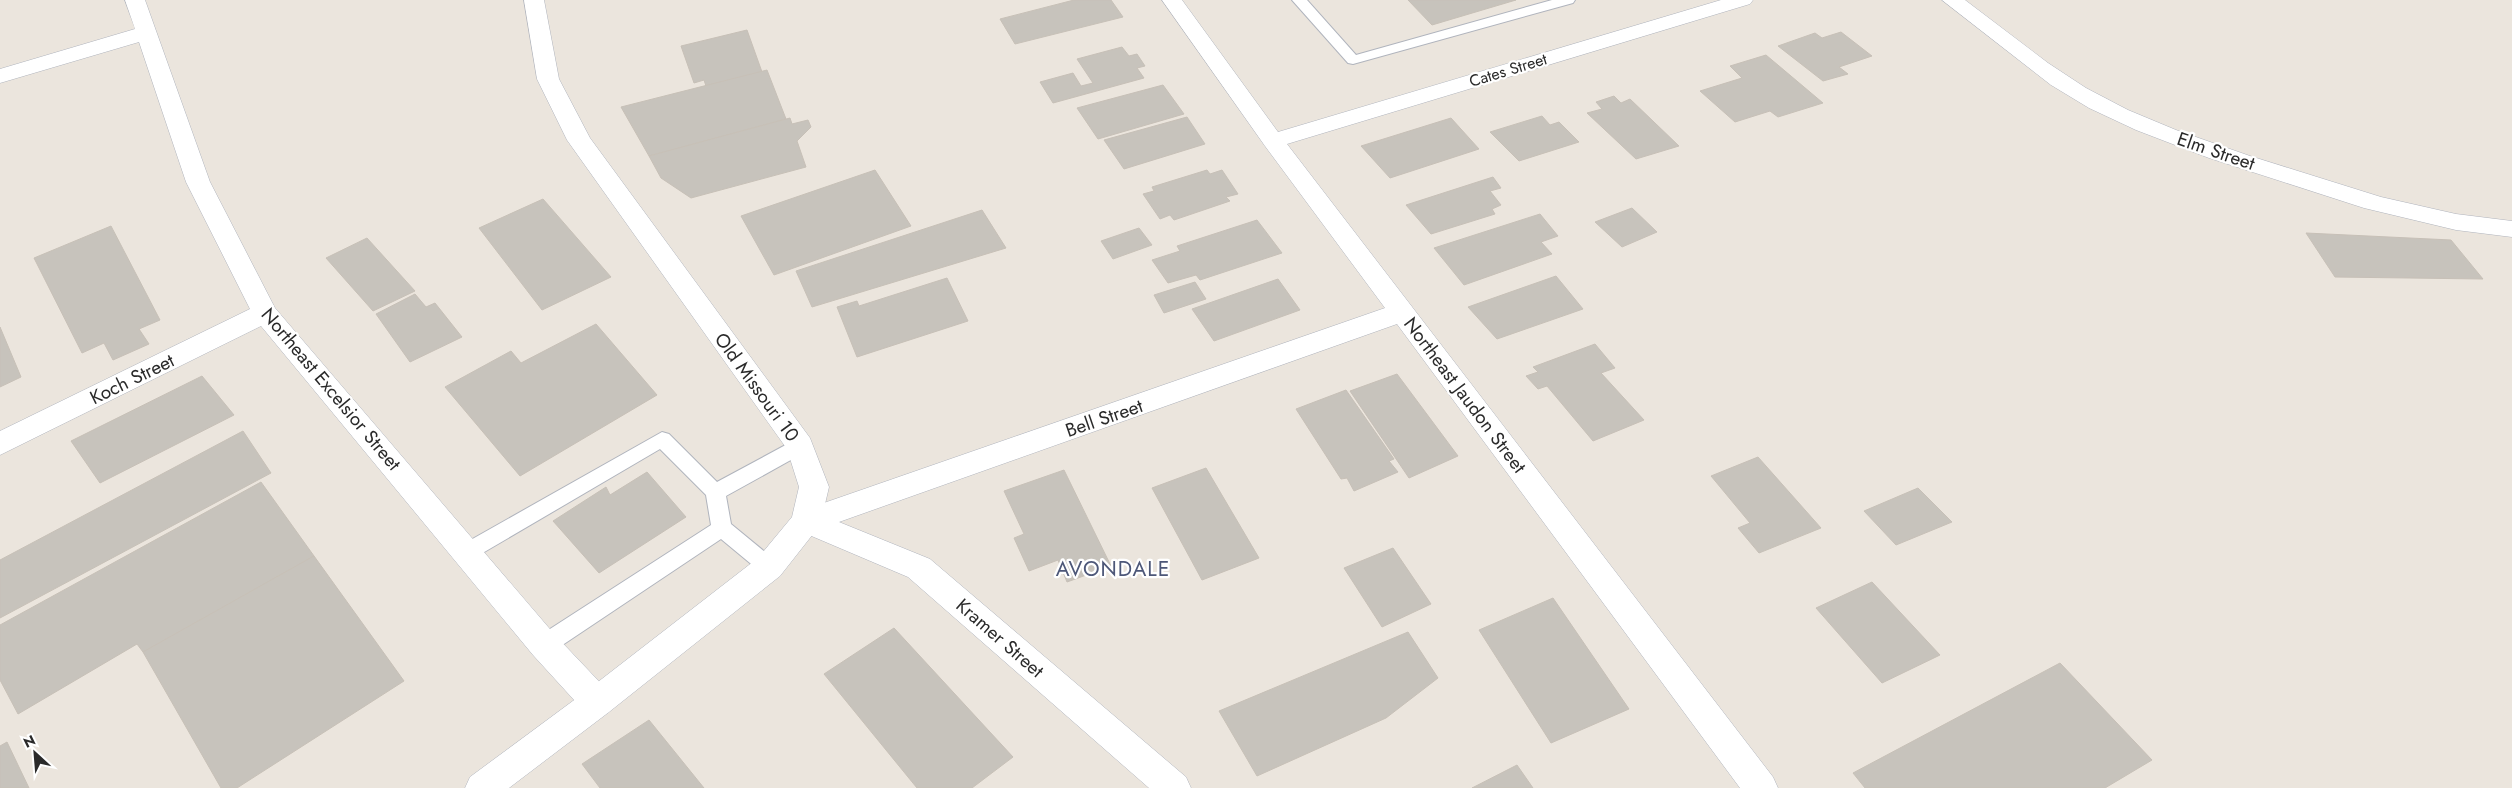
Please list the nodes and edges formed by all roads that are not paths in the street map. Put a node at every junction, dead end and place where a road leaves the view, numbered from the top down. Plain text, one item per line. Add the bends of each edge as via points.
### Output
1 (135, 0) edge
2 (534, 0) edge
3 (1172, 0) edge
4 (1299, 0) edge
5 (1568, 0) edge
6 (1743, 0) edge
7 (1952, 0) edge
8 (146, 33) junction
9 (0, 76) edge
10 (1274, 141) junction
11 (2512, 229) edge
12 (1403, 312) junction
13 (265, 313) junction
14 (0, 444) edge
15 (800, 446) junction
16 (715, 492) junction
17 (806, 521) junction
18 (722, 528) junction
19 (468, 552) junction
20 (769, 567) junction
21 (544, 645) junction
22 (597, 702) junction
23 (482, 788) edge
24 (1174, 788) edge
25 (1761, 788) edge

1 - 8 street, Northeast Excelsior Street
2 - 15 street, Old Missouri 10 via 548,79 579,140
3 - 10 street, Northeast Jaudon Street
4 - 5 lane via 1353,60
6 - 10 street, Cates Street
7 - 11 street, Elm Street via 2047,71 2097,103 2197,147 2368,201 2440,218
8 - 9 street
8 - 13 street, Northeast Excelsior Street via 198,182
10 - 12 street, Northeast Jaudon Street
12 - 17 street, Bell Street
12 - 25 street, Northeast Jaudon Street
13 - 14 street, Koch Street
13 - 19 street, Northeast Excelsior Street
15 - 16 lane
15 - 17 street, Old Missouri 10 via 814,487
16 - 18 lane
16 - 19 lane via 662,439
17 - 20 street, Old Missouri 10
17 - 24 street, Kramer Street via 919,568
18 - 20 lane
18 - 21 lane
19 - 21 street, Northeast Excelsior Street
20 - 22 street, Old Missouri 10
21 - 22 street, Northeast Excelsior Street
22 - 23 street, Old Missouri 10

